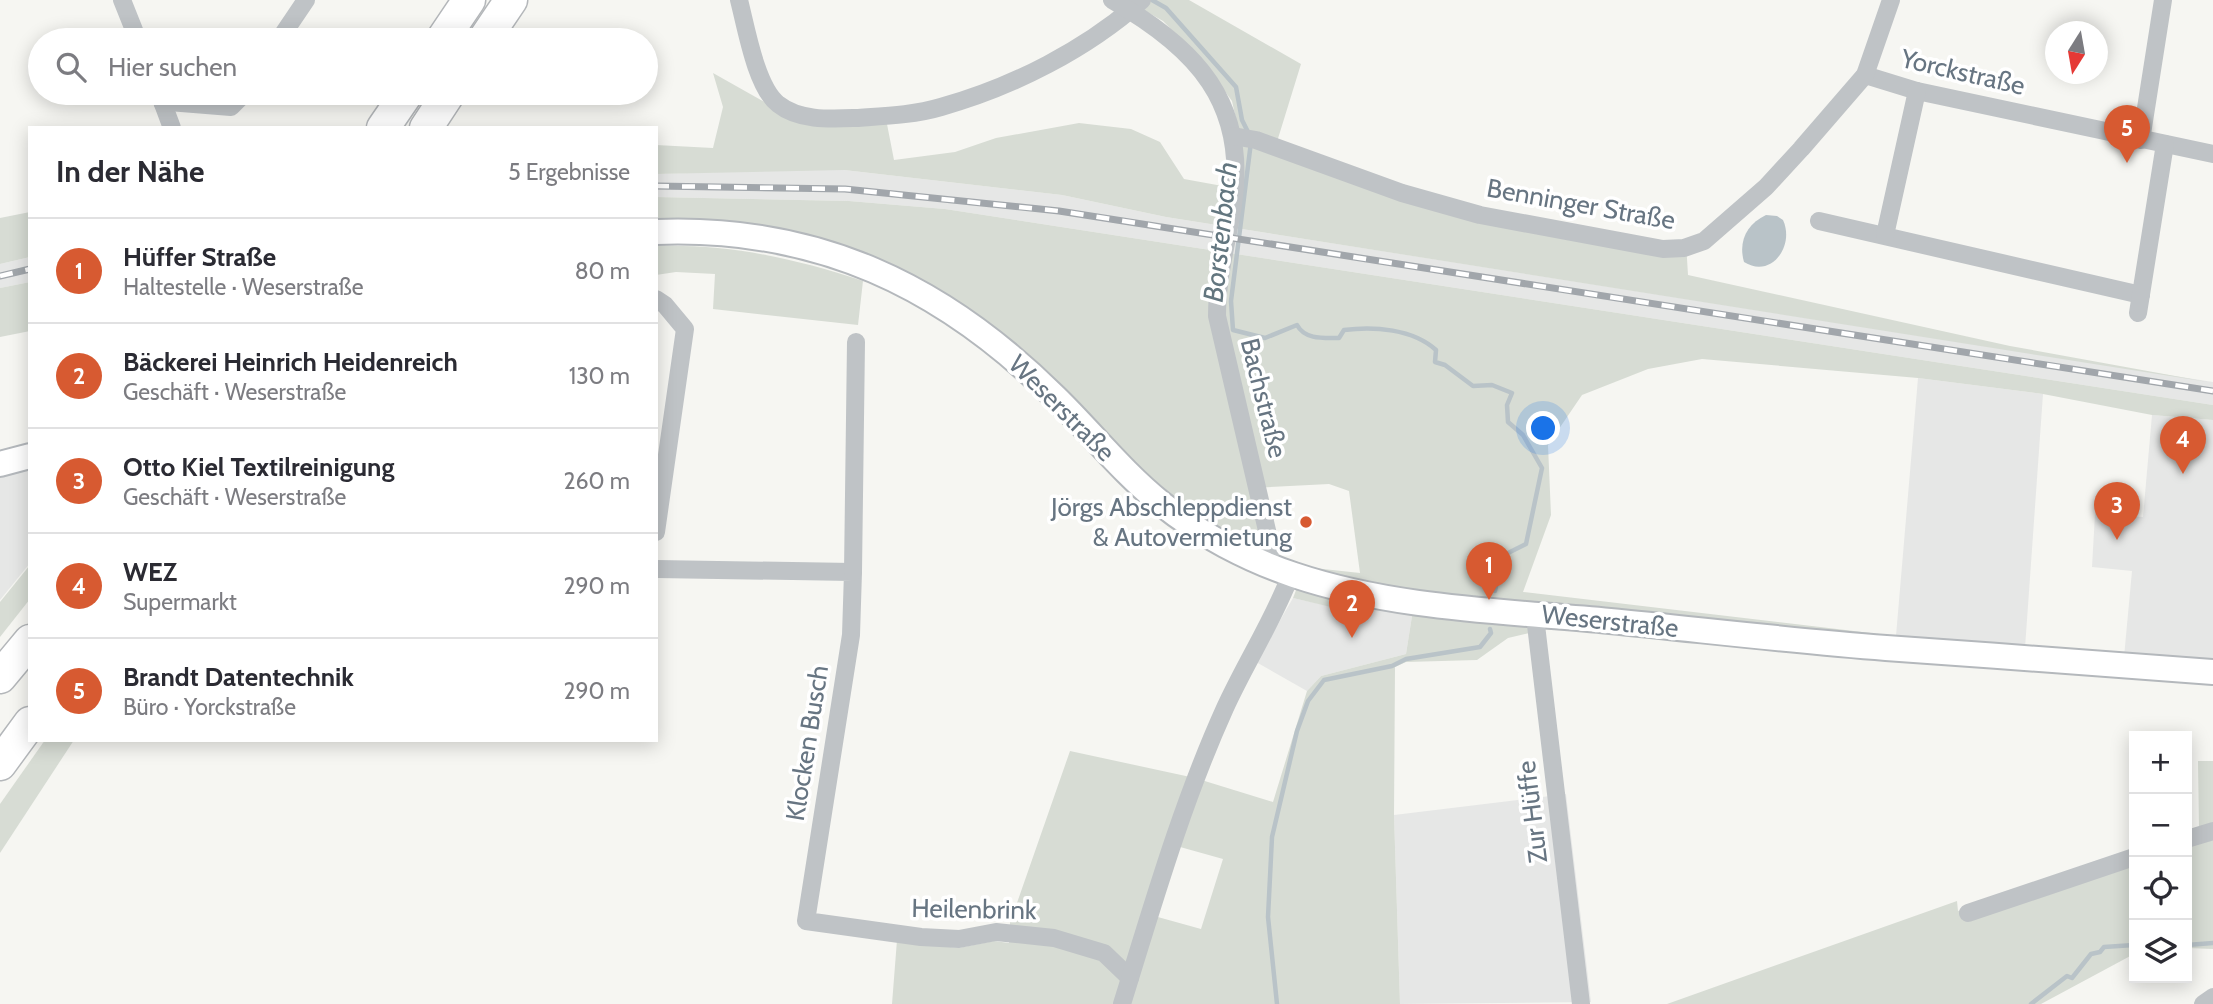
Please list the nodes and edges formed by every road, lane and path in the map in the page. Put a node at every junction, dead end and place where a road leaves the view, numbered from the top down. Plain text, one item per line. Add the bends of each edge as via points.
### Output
1 (122, 0) edge
2 (306, 0) edge
3 (469, 0) edge
4 (511, 0) edge
5 (739, 0) edge
6 (1112, 0) edge
7 (1891, 0) edge
8 (2163, 0) edge
9 (1138, 4) edge
10 (133, 28) edge
11 (287, 28) edge
12 (450, 28) edge
13 (492, 28) edge
14 (1865, 75) junction
15 (1917, 91) junction
16 (163, 105) edge
17 (206, 105) edge
18 (233, 105) edge
19 (399, 105) edge
20 (441, 105) edge
21 (171, 126) edge
22 (384, 126) edge
23 (427, 126) edge
24 (1245, 138) junction
25 (2141, 140) junction
26 (2165, 144) junction
27 (2213, 154) edge
28 (1819, 220) dead end
29 (658, 232) edge
30 (1885, 234) junction
31 (658, 300) edge
32 (856, 342) dead end
33 (28, 457) edge
34 (0, 464) edge
35 (658, 518) edge
36 (658, 569) edge
37 (1281, 570) junction
38 (853, 572) junction
39 (1538, 614) junction
40 (28, 643) edge
41 (2213, 672) edge
42 (0, 677) edge
43 (28, 726) edge
44 (0, 764) edge
45 (2213, 831) edge
46 (2192, 837) edge
47 (2129, 859) edge
48 (1968, 913) dead end
49 (806, 921) joint
50 (1130, 978) junction
51 (2213, 997) edge
52 (1122, 1004) edge
53 (1581, 1004) edge
54 (2203, 1004) edge

1 - 10 street
2 - 11 street
3 - 12 highway
4 - 13 highway
5 - 9 street via 757,70 778,104 809,118 893,115 940,107 1060,59
6 - 9 street, Bachstraße
7 - 14 street, Benninger Straße
8 - 25 street
9 - 24 street, Bachstraße via 1194,62
14 - 15 street, Yorckstraße
14 - 24 street, Benninger Straße via 1749,203 1704,241 1684,248 1663,249 1480,215
15 - 25 street, Yorckstraße
15 - 30 street
16 - 21 street
17 - 18 street
19 - 22 highway
20 - 23 highway
24 - 37 street, Bachstraße via 1217,293 1217,316 1269,538
25 - 26 street, Yorckstraße
26 - 27 street, Yorckstraße
26 - 30 street via 2140,304
28 - 30 street
29 - 37 street, Weserstraße via 775,239 871,267 956,313 1016,359 1162,505 1206,534
31 - 35 street via 685,329
32 - 38 street, Klocken Busch
33 - 34 street
36 - 38 street
37 - 39 street, Weserstraße via 1350,591
37 - 50 street via 1279,605 1226,705 1170,847
38 - 49 street, Klocken Busch via 851,635
39 - 41 street, Weserstraße via 1881,648
39 - 53 street, Zur Hüffe
40 - 42 highway
43 - 44 highway
45 - 46 street
47 - 48 street
49 - 50 street, Heilenbrink via 921,937 960,939 996,933 1054,938 1104,953
50 - 52 street
51 - 54 street

